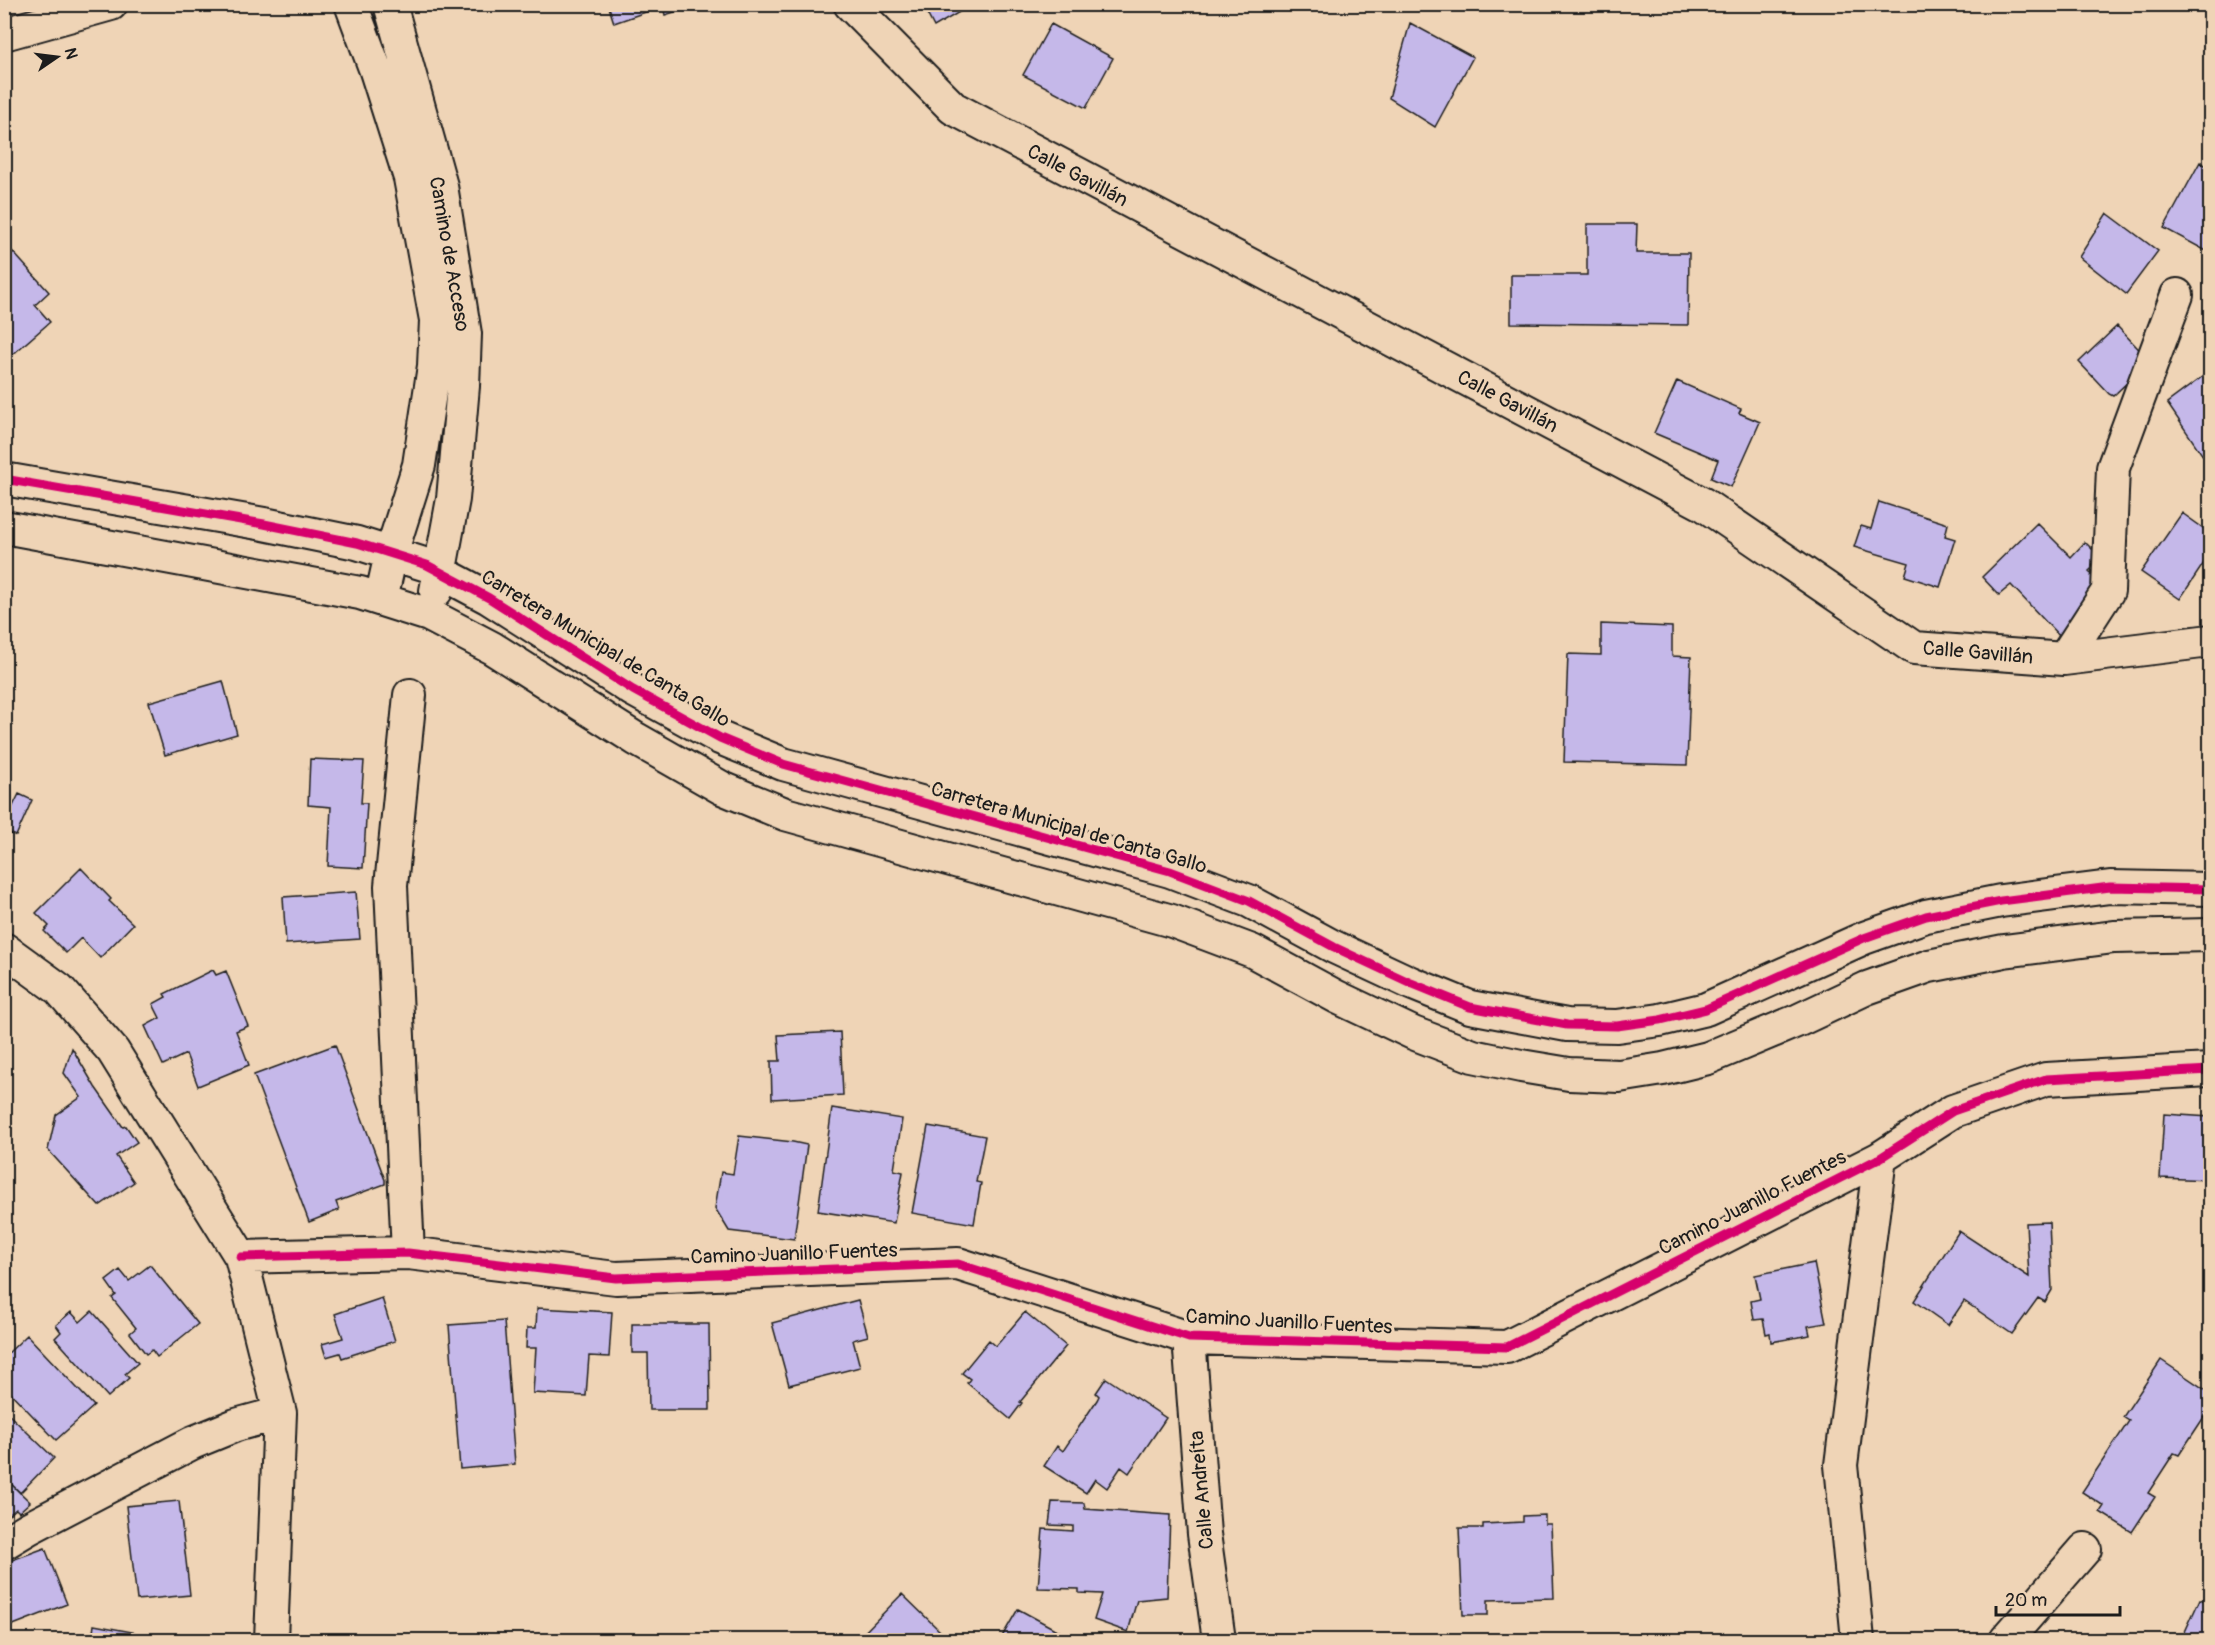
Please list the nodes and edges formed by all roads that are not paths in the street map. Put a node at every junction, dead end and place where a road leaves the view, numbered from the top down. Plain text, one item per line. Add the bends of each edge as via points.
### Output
1 (111, 4) edge
2 (351, 4) edge
3 (390, 4) edge
4 (849, 4) edge
5 (4, 34) edge
6 (2176, 295) dead end
7 (4, 479) edge
8 (4, 527) edge
9 (391, 554) junction
10 (441, 573) junction
11 (381, 599) junction
12 (429, 615) junction
13 (2211, 641) edge
14 (2064, 659) junction
15 (410, 695) dead end
16 (2211, 889) edge
17 (2211, 935) edge
18 (4, 949) edge
19 (2211, 1070) edge
20 (1880, 1158) junction
21 (408, 1253) junction
22 (241, 1257) junction
23 (1189, 1338) junction
24 (280, 1413) junction
25 (4, 1543) edge
26 (2085, 1549) dead end
27 (271, 1641) edge
28 (1219, 1641) edge
29 (1858, 1641) edge
30 (2006, 1641) edge

1 - 5 street
2 - 9 street, Camino de Acceso via 410,178 436,320 434,366 420,465
3 - 10 street, Camino de Acceso via 441,186 465,334 453,499
4 - 14 street, Calle Gavillán via 953,108 1703,504 1914,648
6 - 14 street via 2113,468 2108,591
7 - 9 street, Carretera Municipal de Canta Gallo via 275,526
8 - 11 street
9 - 10 street, Carretera Municipal de Canta Gallo
9 - 11 street, Camino de Acceso
10 - 12 street, Camino de Acceso
10 - 16 street, Carretera Municipal de Canta Gallo via 489,598 633,690 720,738 783,764 1170,871 1249,902 1410,983 1470,1006 1567,1025 1617,1026 1706,1009 1864,938 1926,916 2001,901 2110,887
11 - 12 street
12 - 17 street via 492,648 636,739 733,793 796,817 1172,921 1252,951 1413,1033 1473,1056 1521,1066 1569,1074 1619,1076 1663,1069 1708,1058 1867,988 1929,966 2004,951 2114,937
13 - 14 street, Calle Gavillán
15 - 21 street via 391,886
18 - 22 street via 59,989 113,1051
19 - 20 street, Camino Juanillo Fuentes via 2046,1079 1953,1111
20 - 23 street, Camino Juanillo Fuentes via 1507,1347
20 - 29 street via 1841,1465
21 - 22 street, Camino Juanillo Fuentes
21 - 23 street, Camino Juanillo Fuentes via 616,1278 958,1264
22 - 24 street
23 - 28 street, Calle Andreíta via 1204,1534
24 - 25 street via 192,1443
24 - 27 street
26 - 30 street

